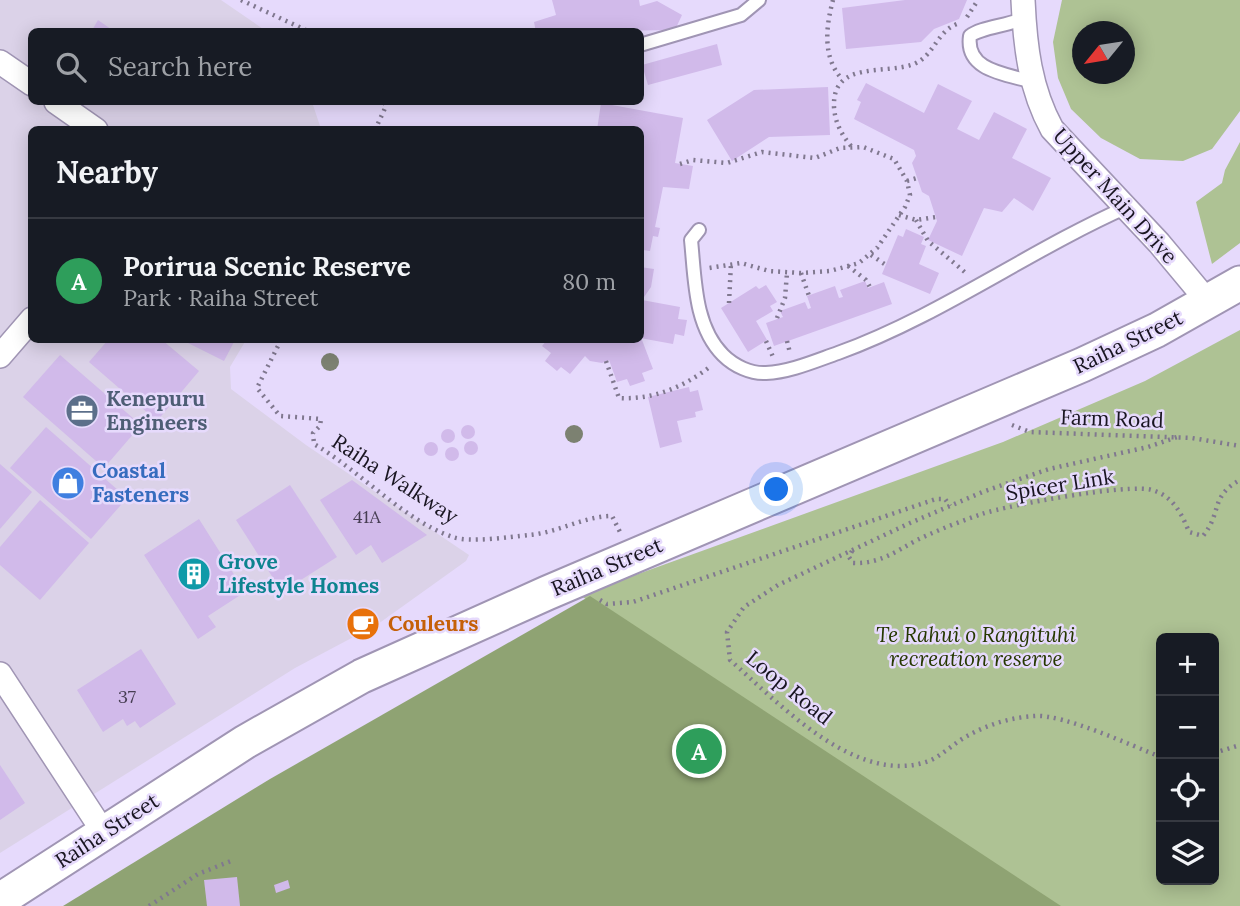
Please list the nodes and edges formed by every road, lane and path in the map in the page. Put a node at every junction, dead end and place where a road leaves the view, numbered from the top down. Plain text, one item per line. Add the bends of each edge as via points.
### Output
1 (241, 0) edge
2 (759, 0) edge
3 (833, 0) edge
4 (978, 0) edge
5 (1024, 9) edge
6 (301, 28) edge
7 (644, 44) edge
8 (0, 62) edge
9 (842, 79) junction
10 (28, 81) edge
11 (1033, 82) junction
12 (60, 105) edge
13 (386, 105) edge
14 (90, 126) edge
15 (377, 126) edge
16 (852, 146) junction
17 (680, 164) dead end
18 (917, 178) dead end
19 (907, 181) junction
20 (1127, 207) junction
21 (899, 215) junction
22 (936, 217) dead end
23 (916, 220) junction
24 (699, 230) dead end
25 (871, 255) junction
26 (731, 263) junction
27 (886, 265) dead end
28 (848, 266) junction
29 (787, 273) junction
30 (801, 273) junction
31 (695, 274) junction
32 (1240, 283) edge
33 (976, 286) junction
34 (870, 287) dead end
35 (809, 296) dead end
36 (729, 303) dead end
37 (1209, 303) junction
38 (776, 318) dead end
39 (28, 324) edge
40 (280, 343) edge
41 (0, 356) edge
42 (724, 356) junction
43 (606, 361) dead end
44 (994, 404) junction
45 (1177, 437) junction
46 (1240, 446) edge
47 (1240, 480) edge
48 (950, 506) junction
49 (852, 551) junction
50 (632, 557) junction
51 (579, 580) junction
52 (0, 674) edge
53 (1240, 745) edge
54 (1219, 751) edge
55 (1156, 756) edge
56 (104, 833) junction
57 (231, 861) dead end
58 (0, 900) edge
59 (149, 906) edge

1 - 6 path
2 - 7 lane via 741,15
3 - 9 path via 827,38 831,62
4 - 9 path via 923,58
5 - 11 street, Upper Main Drive
5 - 11 lane via 1001,28 976,31 968,48 974,61 985,67
8 - 10 street
9 - 16 path via 835,94 835,116
11 - 20 street, Upper Main Drive via 1052,129
12 - 14 street
13 - 15 path
16 - 17 path via 815,158 762,152 727,163 693,160
16 - 19 path via 885,153
18 - 19 path
19 - 21 path via 909,201
20 - 33 lane
20 - 37 street, Upper Main Drive
21 - 23 path
21 - 25 path
22 - 23 path
23 - 33 path via 928,241
24 - 31 lane via 691,240
25 - 27 path
25 - 28 path
26 - 29 path
26 - 31 path
26 - 36 path
28 - 30 path
28 - 34 path
29 - 30 path
29 - 38 path via 785,298
30 - 35 path
31 - 42 lane via 706,330
32 - 37 main road, Raiha Street
33 - 42 lane via 910,324 794,368 759,373
37 - 44 main road, Raiha Street
39 - 41 street
40 - 50 path, Raiha Walkway via 257,388 280,415 321,419 313,433 314,444 410,513 454,538 541,533 612,516
42 - 43 path via 673,390 639,399 619,398
44 - 45 path, Farm Road via 1013,426 1030,432
44 - 50 main road, Raiha Street
45 - 46 path, Farm Road
45 - 48 path, Loop Road via 1049,469
47 - 49 path, Spicer Link via 1227,487 1217,504 1214,523 1203,536 1189,532 1181,512 1150,488 1051,498 983,513 866,564 853,562 849,557
48 - 49 path, Loop Road
48 - 51 path via 945,499 936,499 633,602 607,604
49 - 55 path, Loop Road via 778,585 744,607 727,632 730,660 831,743 862,760 897,768 930,760 991,726 1039,715
50 - 51 main road, Raiha Street
51 - 56 main road, Raiha Street via 416,650 323,696
52 - 56 street
53 - 54 path
56 - 58 main road, Raiha Street
57 - 59 path via 198,874

